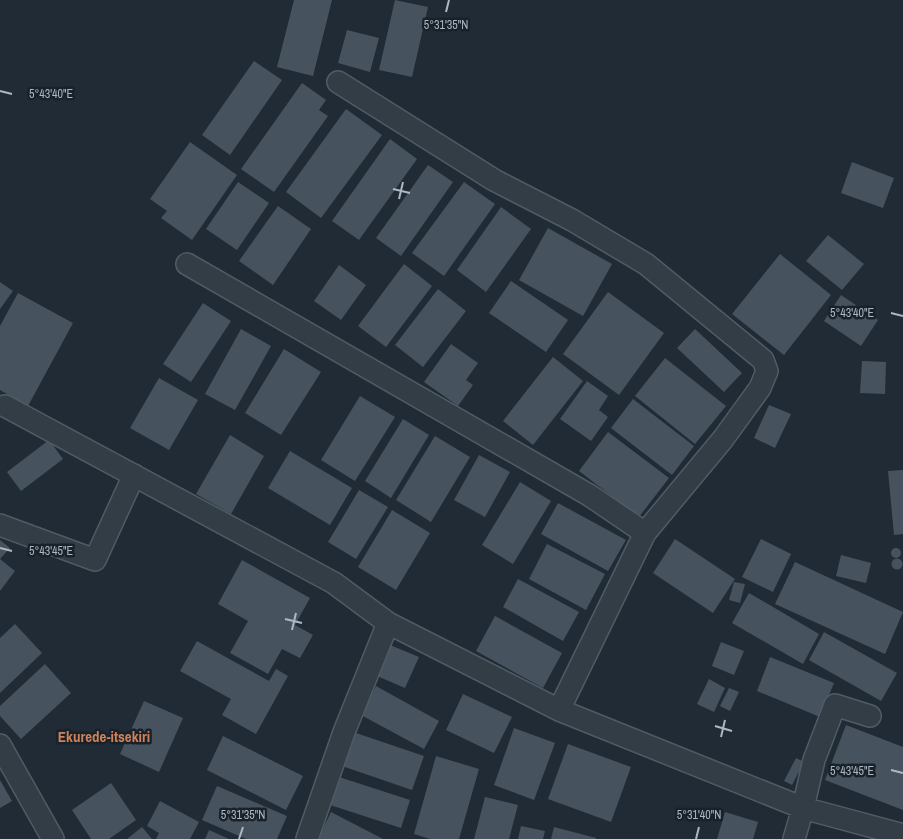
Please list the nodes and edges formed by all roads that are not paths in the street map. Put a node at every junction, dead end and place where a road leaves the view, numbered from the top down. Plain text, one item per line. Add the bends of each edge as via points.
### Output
1 (338, 82) dead end
2 (187, 264) dead end
3 (5, 406) dead end
4 (134, 475) junction
5 (0, 525) edge
6 (645, 533) junction
7 (388, 623) junction
8 (558, 710) junction
9 (870, 716) dead end
10 (0, 745) edge
11 (803, 808) junction
12 (903, 836) edge
13 (53, 839) edge
14 (307, 839) edge
15 (794, 839) edge

1 - 6 street via 494,180 572,220 646,264 763,360 767,371 760,388 723,439
2 - 6 street via 581,490
3 - 4 street
4 - 5 street via 95,560
4 - 7 street via 334,583
6 - 8 street
7 - 8 street
7 - 14 street via 344,732
8 - 11 street
9 - 11 street via 835,705 814,760
10 - 13 street
11 - 12 street
11 - 15 street

